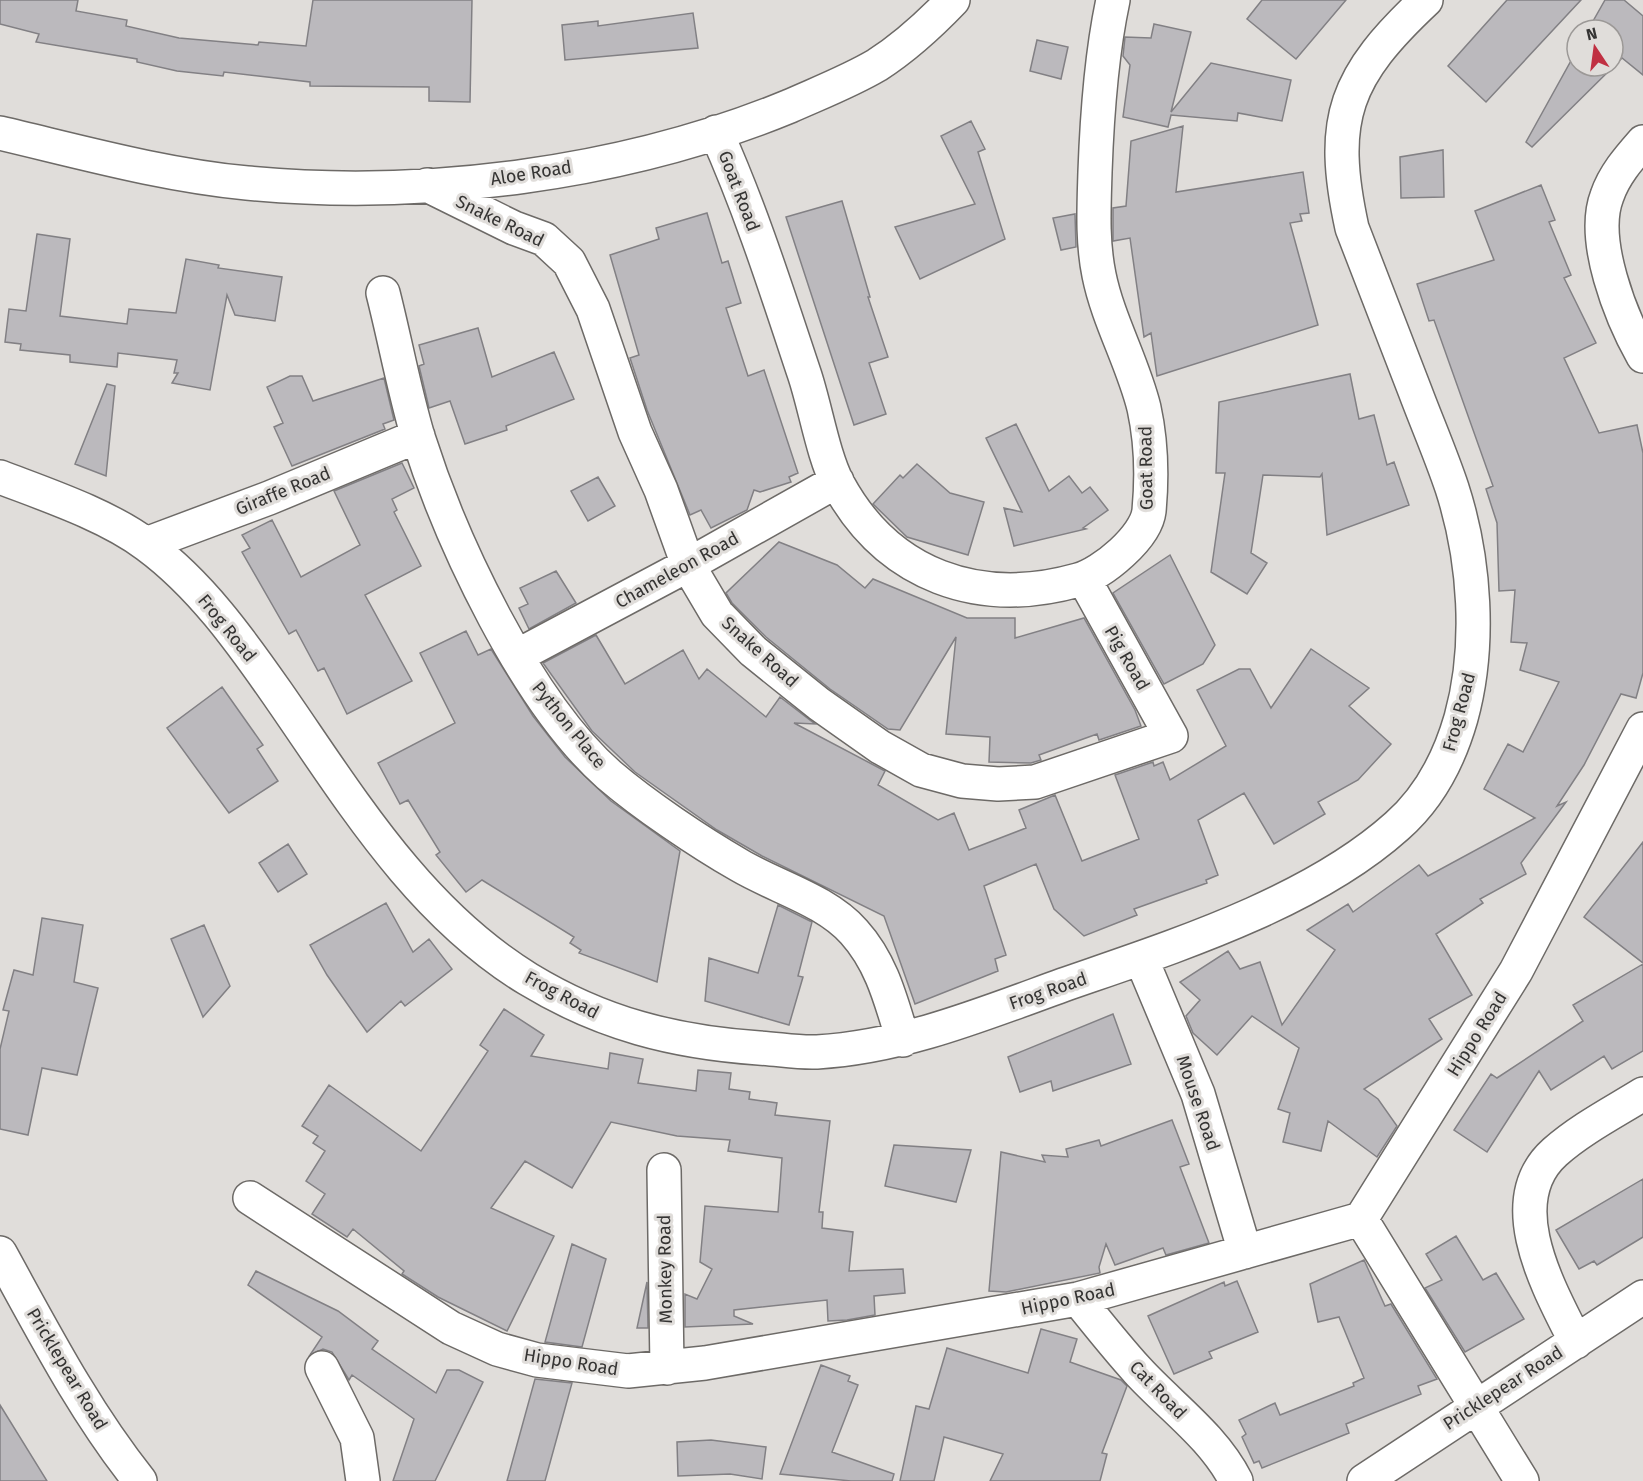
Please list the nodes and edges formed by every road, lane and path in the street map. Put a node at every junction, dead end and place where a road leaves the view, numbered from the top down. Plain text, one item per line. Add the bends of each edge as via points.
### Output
1 (953, 0) edge
2 (1113, 0) edge
3 (1426, 0) edge
4 (716, 132) junction
5 (0, 133) edge
6 (1643, 142) edge
7 (427, 185) junction
8 (383, 292) dead end
9 (1643, 356) edge
10 (418, 436) junction
11 (0, 477) edge
12 (837, 481) junction
13 (146, 544) junction
14 (688, 565) junction
15 (1084, 579) junction
16 (517, 656) junction
17 (1643, 729) edge
18 (1171, 736) joint
19 (1141, 958) junction
20 (903, 1040) junction
21 (1643, 1094) edge
22 (664, 1170) dead end
23 (250, 1198) dead end
24 (1361, 1219) junction
25 (1245, 1252) junction
26 (0, 1253) edge
27 (1643, 1297) edge
28 (1078, 1299) junction
29 (1576, 1342) junction
30 (322, 1368) dead end
31 (668, 1368) junction
32 (1476, 1406) junction
33 (140, 1481) edge
34 (363, 1481) edge
35 (1236, 1481) edge
36 (1364, 1481) edge
37 (1522, 1481) edge

1 - 4 street, Aloe Road via 917,36 876,65 819,94
2 - 15 street, Goat Road via 1097,134 1094,245 1100,279 1144,409 1149,516 1139,535 1114,560
3 - 19 street, Frog Road via 1389,35 1364,69 1348,102 1341,145 1352,228 1454,492 1473,603 1473,651 1459,726 1444,765 1427,793 1402,822 1370,849 1310,887
4 - 7 street, Aloe Road via 571,168
4 - 12 street, Goat Road via 744,194
5 - 7 street, Aloe Road via 181,173 247,183
6 - 9 street via 1616,176 1606,198 1603,222 1612,283 1623,321
7 - 14 street, Snake Road via 514,228 544,238 569,262 593,309 635,432
8 - 10 street, Python Place
10 - 13 street, Giraffe Road
10 - 16 street, Python Place via 463,549
11 - 13 street, Frog Road via 75,506
12 - 14 street, Chameleon Road
12 - 15 street, Goat Road via 855,511 891,551 931,574 1018,591
13 - 20 street, Frog Road via 195,588 248,652 403,870 462,932 529,980 610,1020 705,1044 815,1052
14 - 16 street, Chameleon Road
14 - 18 street, Snake Road via 717,614 753,651 827,710 921,770 962,781 1035,782
15 - 18 street, Pig Road
16 - 20 street, Python Place via 547,703 609,775 739,865 829,912 854,931 882,972
17 - 24 street, Hippo Road via 1516,971
19 - 20 street, Frog Road
19 - 25 street, Mouse Road via 1198,1094
21 - 29 street via 1553,1153 1538,1176 1530,1204 1532,1239 1543,1278
22 - 31 street, Monkey Road
23 - 31 street, Hippo Road via 450,1328 497,1348 591,1369
24 - 25 street, Hippo Road
24 - 32 street
25 - 28 street, Hippo Road
26 - 33 street, Pricklepear Road via 71,1381 114,1449
27 - 29 street, Pricklepear Road
28 - 31 street, Hippo Road
28 - 35 street, Cat Road via 1138,1371 1201,1433
29 - 32 street, Pricklepear Road
30 - 34 street via 357,1438
32 - 36 street, Pricklepear Road
32 - 37 street

